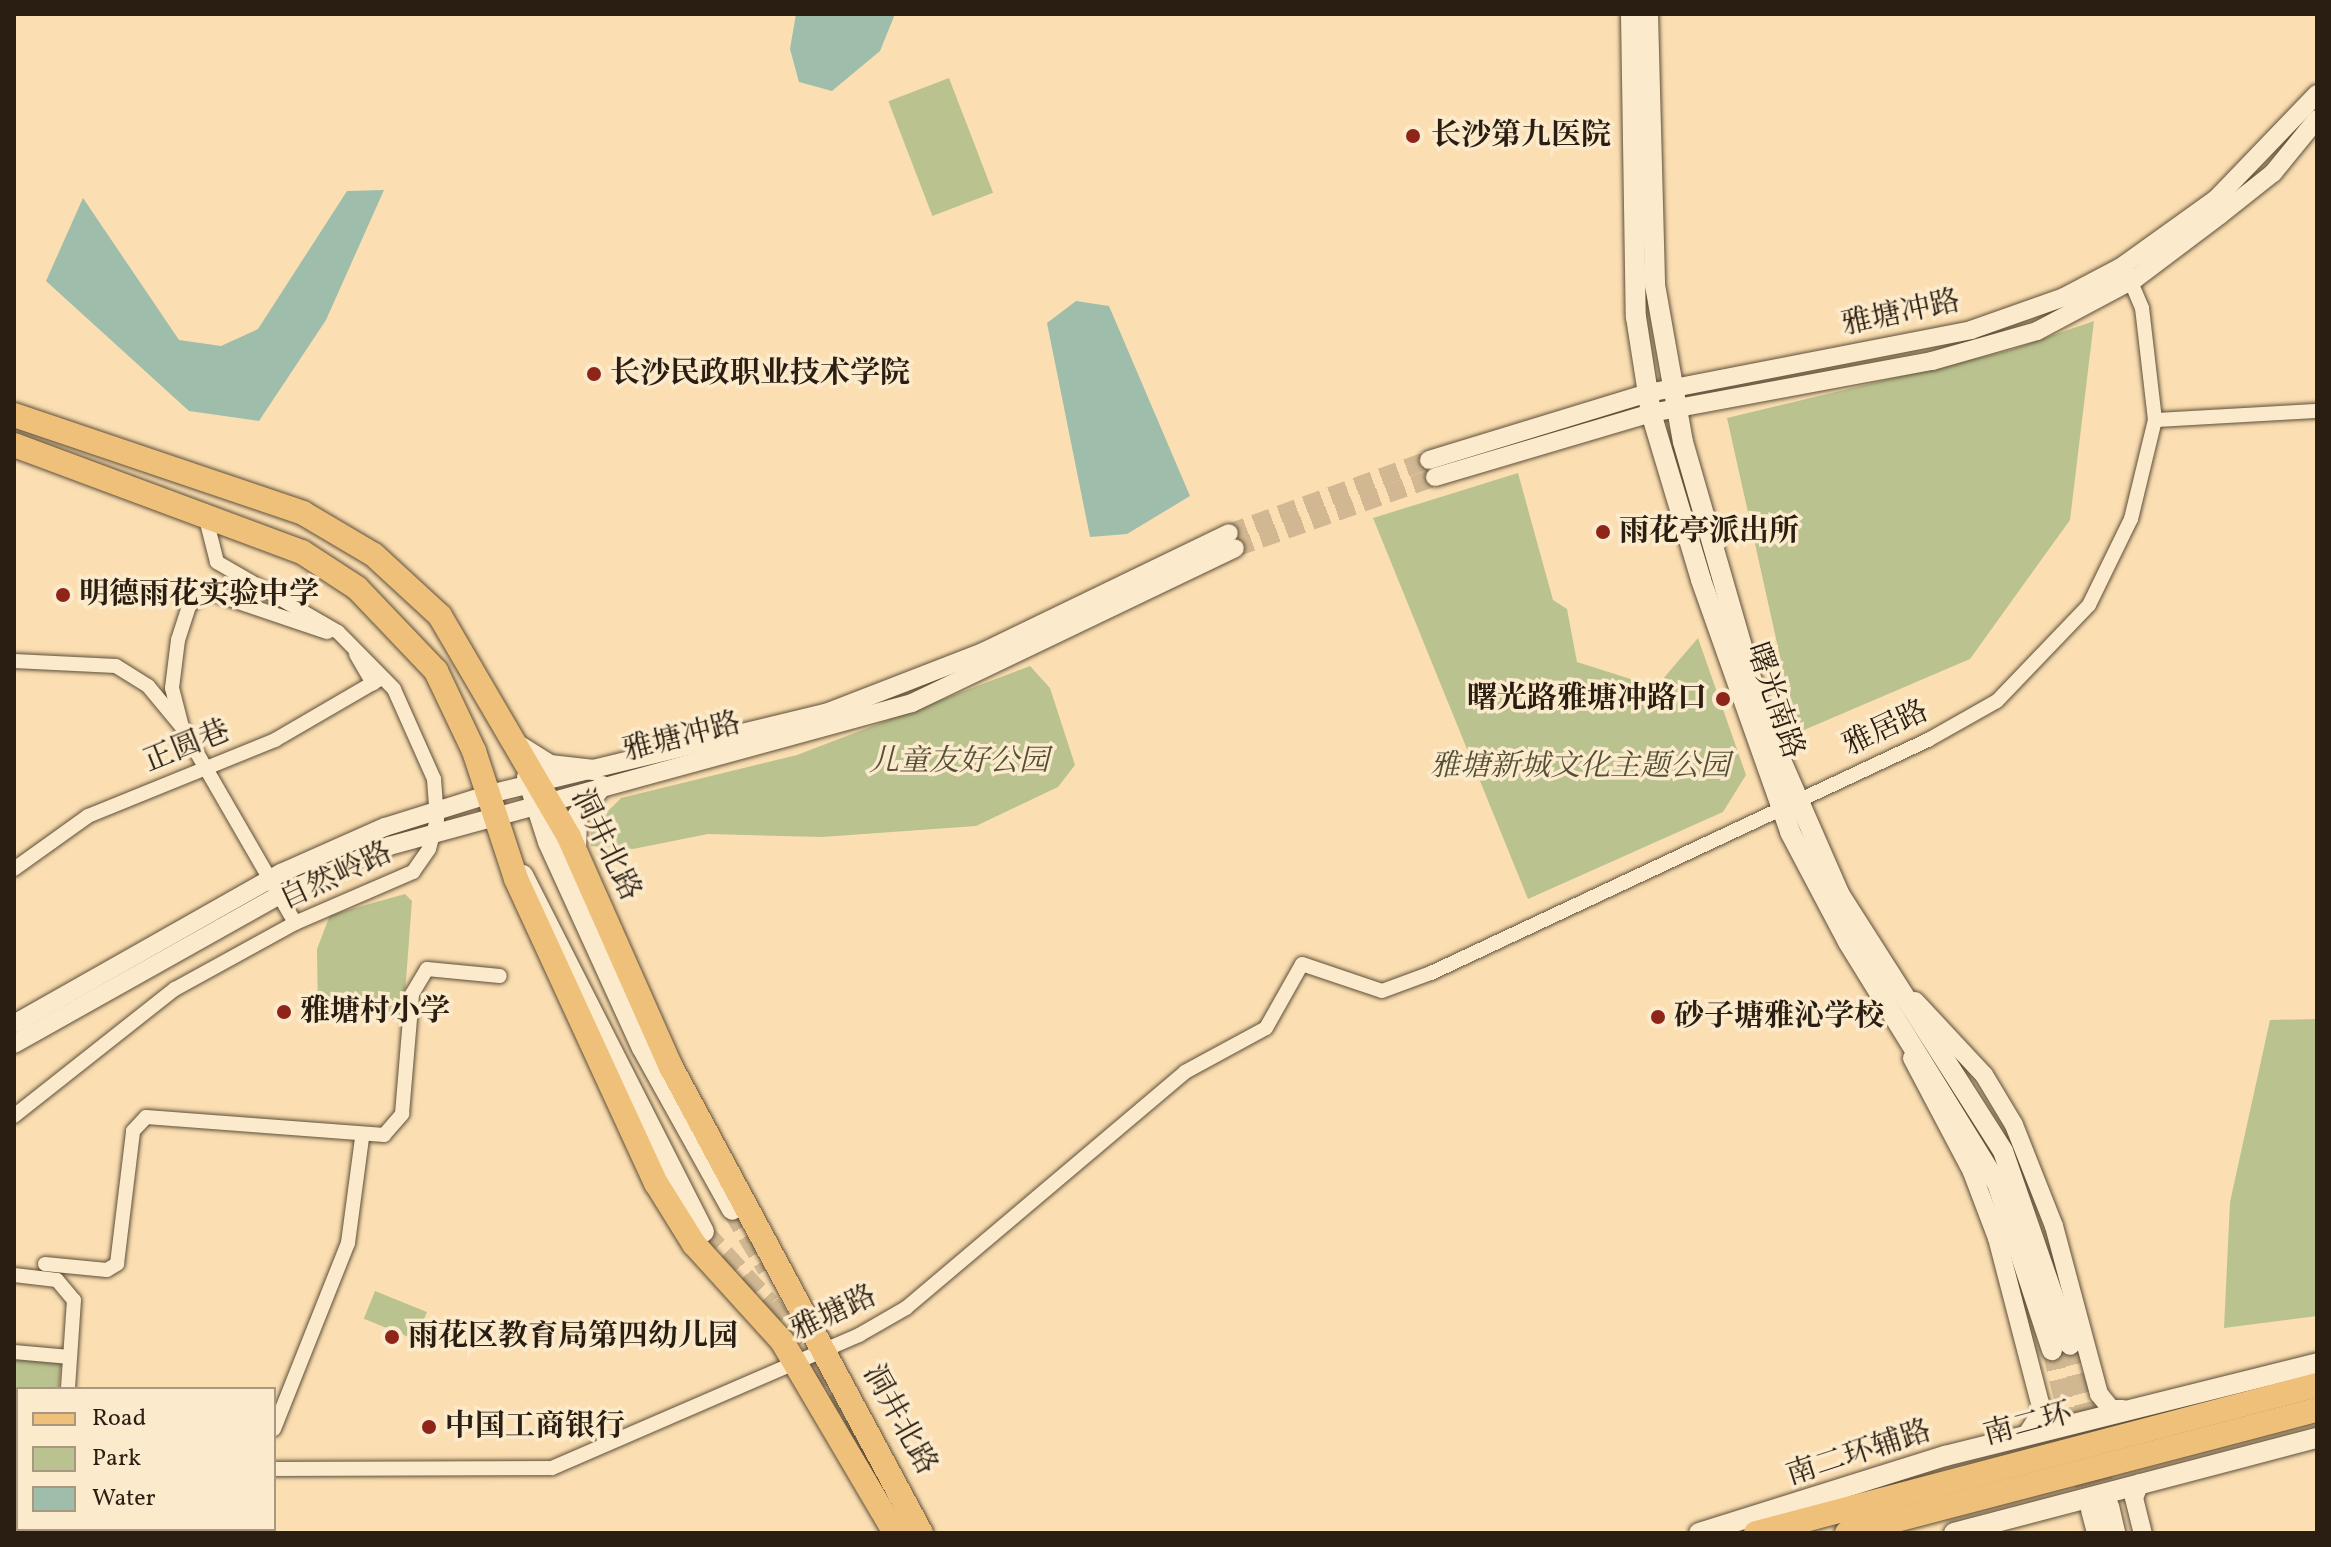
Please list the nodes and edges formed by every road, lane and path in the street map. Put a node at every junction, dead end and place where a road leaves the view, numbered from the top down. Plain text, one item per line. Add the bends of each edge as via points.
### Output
1 (1631, 14) edge
2 (1648, 14) edge
3 (2317, 94) edge
4 (2317, 119) edge
5 (2128, 273) junction
6 (1673, 387) junction
7 (1649, 403) junction
8 (1676, 409) junction
9 (2317, 411) edge
10 (14, 415) edge
11 (2155, 420) junction
12 (14, 445) edge
13 (1432, 468) tunnel mouth
14 (204, 511) junction
15 (1232, 540) tunnel mouth
16 (14, 661) edge
17 (378, 680) junction
18 (182, 727) junction
19 (515, 742) junction
20 (205, 768) junction
21 (598, 778) junction
22 (538, 793) junction
23 (1786, 803) junction
24 (493, 804) junction
25 (436, 811) junction
26 (433, 833) junction
27 (507, 847) junction
28 (578, 857) junction
29 (14, 869) edge
30 (274, 887) junction
31 (295, 923) junction
32 (1302, 964) joint
33 (500, 976) dead end
34 (1905, 991) junction
35 (1886, 1001) junction
36 (14, 1024) edge
37 (14, 1044) edge
38 (14, 1116) edge
39 (362, 1138) junction
40 (732, 1210) tunnel mouth
41 (704, 1232) tunnel mouth
42 (45, 1264) dead end
43 (14, 1275) edge
44 (822, 1348) junction
45 (14, 1352) edge
46 (70, 1357) junction
47 (794, 1362) junction
48 (2317, 1363) edge
49 (2317, 1385) edge
50 (68, 1387) edge
51 (2123, 1409) junction
52 (2317, 1410) edge
53 (276, 1424) edge
54 (2027, 1434) junction
55 (2317, 1438) edge
56 (276, 1469) edge
57 (2137, 1491) junction
58 (895, 1533) edge
59 (921, 1533) edge
60 (1699, 1533) edge
61 (1756, 1533) edge
62 (1847, 1533) edge
63 (1954, 1533) edge
64 (2097, 1533) edge
65 (2115, 1533) edge
66 (2143, 1533) edge

1 - 7 main road, 曙光南路 via 1636,317
2 - 6 main road, 曙光南路 via 1655,285
3 - 5 street, 雅塘冲路 via 2264,157
4 - 5 street, 雅塘冲路 via 2273,173
5 - 6 street, 雅塘冲路 via 1971,330
5 - 8 street, 雅塘冲路 via 2065,319 1980,350
5 - 11 street, 雅居路
6 - 7 street, 雅塘冲路
6 - 8 main road, 曙光南路
7 - 8 street, 雅塘冲路
7 - 13 street, 雅塘冲路
7 - 23 main road, 曙光南路
8 - 23 main road, 曙光南路 via 1714,560
9 - 11 street
10 - 19 main road, 洞井北路 via 263,497 340,531 440,616
11 - 23 street, 雅居路 via 2131,519 2089,605 2057,645 1966,720
12 - 14 main road, 洞井北路
14 - 17 street, 自然岭路 via 217,562 338,632
14 - 24 main road, 洞井北路 via 330,567 380,609 436,671
15 - 21 street, 雅塘冲路 via 905,686
16 - 18 street via 116,666 148,686
17 - 18 street via 334,634 206,591 189,606 178,640 172,688
17 - 20 street, 正圆巷 via 275,740
17 - 25 street, 自然岭路 via 416,730
18 - 20 street
19 - 21 main road via 550,765
19 - 22 main road, 洞井北路
20 - 29 street, 正圆巷 via 88,816
20 - 30 street
21 - 22 street, 雅塘冲路
21 - 28 main road via 577,816
22 - 24 street, 雅塘冲路
22 - 28 main road, 洞井北路
22 - 40 main road via 642,1048
23 - 32 street, 雅居路 via 1382,991
23 - 34 main road, 曙光南路 via 1846,906
23 - 35 main road, 曙光南路
24 - 25 street, 雅塘冲路
24 - 26 street, 雅塘冲路
24 - 27 main road, 洞井北路
25 - 26 street, 自然岭路
25 - 30 street, 雅塘冲路
26 - 30 street, 雅塘冲路
26 - 31 street, 自然岭路 via 413,872
27 - 41 main road via 545,908 634,1105
27 - 47 main road, 洞井北路 via 593,1054 656,1183 694,1244
28 - 44 main road, 洞井北路 via 671,1067
30 - 31 street
30 - 36 street, 雅塘冲路
30 - 37 street, 雅塘冲路
31 - 38 street, 自然岭路 via 175,989
32 - 44 street, 雅塘路 via 1266,1028 1185,1072 906,1308
33 - 39 street via 427,969 412,994 402,1114 384,1135
34 - 35 main road, 曙光南路 via 2008,1161 2061,1347 1997,1183
34 - 51 street via 1984,1075 2014,1125 2054,1226 2099,1394 2106,1406
35 - 54 street via 1997,1238 2042,1411
39 - 42 street via 146,1117 133,1131 117,1264 107,1270
39 - 53 street via 348,1243
43 - 46 street via 57,1280 74,1300
44 - 47 street, 雅塘路
44 - 59 main road, 洞井北路 via 890,1466
45 - 46 street
46 - 50 street
47 - 56 street, 雅塘路 via 552,1468
47 - 58 main road, 洞井北路
48 - 51 main road, 南二环辅路
49 - 61 main road, 南二环
51 - 54 main road, 南二环辅路
52 - 62 main road, 南二环
54 - 60 main road, 南二环辅路
55 - 57 main road
57 - 63 main road
57 - 66 street
64 - 65 main road via 2100,1508

